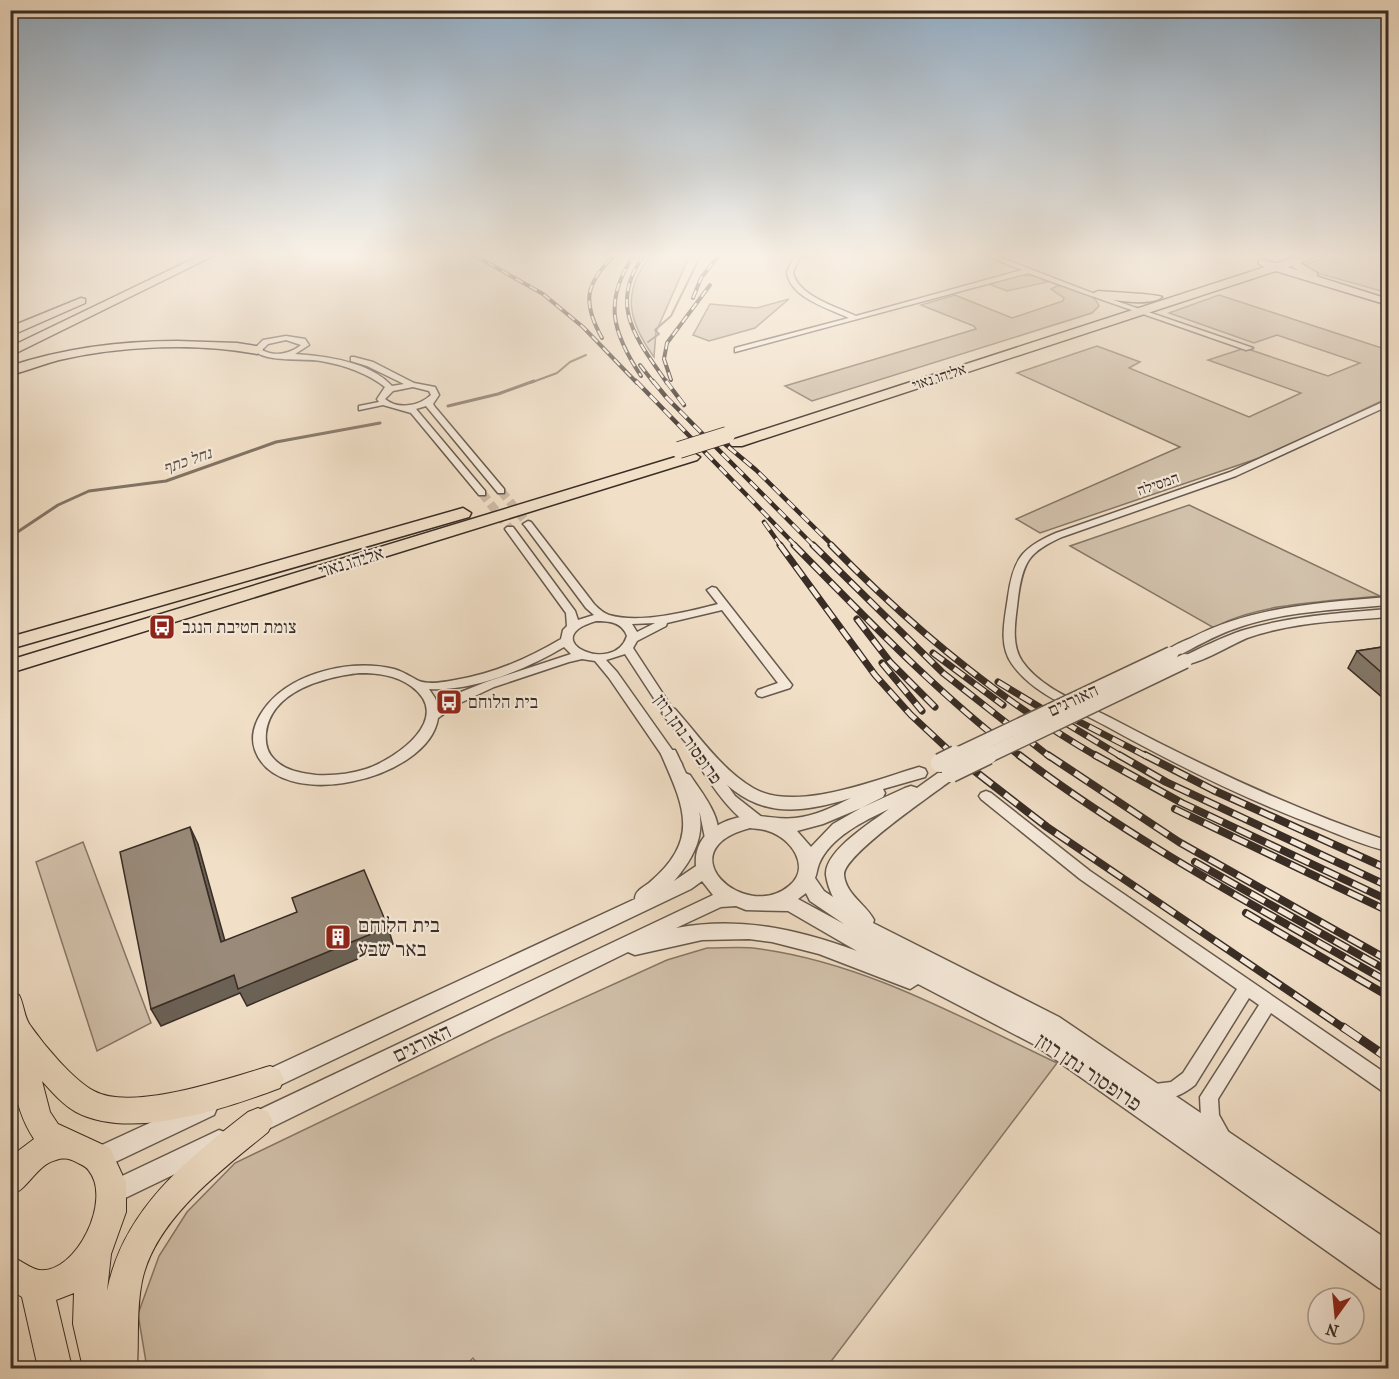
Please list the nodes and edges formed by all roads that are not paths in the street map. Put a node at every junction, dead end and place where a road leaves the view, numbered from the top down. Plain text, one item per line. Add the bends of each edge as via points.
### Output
1 (40, 319) edge
2 (57, 319) edge
3 (77, 319) edge
4 (850, 319) edge
5 (1088, 319) edge
6 (1101, 319) edge
7 (1168, 319) edge
8 (10, 332) edge
9 (10, 340) edge
10 (305, 345) junction
11 (1249, 348) dead end
12 (257, 350) junction
13 (738, 350) dead end
14 (10, 352) edge
15 (276, 356) junction
16 (10, 371) edge
17 (413, 385) junction
18 (386, 392) junction
19 (433, 399) junction
20 (383, 403) junction
21 (1389, 403) edge
22 (362, 408) dead end
23 (396, 408) junction
24 (732, 439) junction
25 (686, 453) junction
26 (501, 491) tunnel mouth
27 (482, 493) tunnel mouth
28 (528, 524) tunnel mouth
29 (510, 529) tunnel mouth
30 (712, 590) dead end
31 (1389, 601) edge
32 (724, 606) junction
33 (1389, 613) edge
34 (603, 617) junction
35 (674, 619) junction
36 (621, 621) junction
37 (573, 626) junction
38 (10, 641) edge
39 (565, 641) junction
40 (630, 644) junction
41 (75, 647) junction
42 (581, 656) junction
43 (1178, 657) junction
44 (598, 658) junction
45 (10, 667) edge
46 (10, 678) edge
47 (420, 685) junction
48 (762, 693) dead end
49 (670, 713) junction
50 (432, 716) junction
51 (669, 754) junction
52 (945, 771) junction
53 (918, 773) junction
54 (986, 796) dead end
55 (763, 822) junction
56 (711, 839) junction
57 (1389, 846) edge
58 (704, 870) junction
59 (807, 872) junction
60 (735, 899) junction
61 (770, 902) junction
62 (606, 921) junction
63 (897, 946) junction
64 (586, 963) junction
65 (1247, 987) junction
66 (1269, 1002) junction
67 (999, 1014) junction
68 (14, 1016) edge
69 (270, 1079) junction
70 (1389, 1085) edge
71 (1150, 1091) junction
72 (258, 1122) junction
73 (66, 1143) junction
74 (1230, 1145) junction
75 (99, 1158) junction
76 (10, 1181) edge
77 (111, 1193) junction
78 (95, 1252) junction
79 (1389, 1254) edge
80 (23, 1278) edge
81 (1389, 1279) edge
82 (55, 1368) edge
83 (100, 1368) edge
84 (120, 1368) edge

1 - 8 highway
2 - 9 highway
3 - 14 highway
4 - 13 street
5 - 24 highway, אליהו נאוי
6 - 24 highway, אליהו נאוי
7 - 11 street
10 - 12 street via 298,339 279,339 261,344
10 - 15 street
10 - 17 street via 364,361
12 - 15 street
12 - 16 highway via 133,344 54,357
15 - 18 street via 305,356 354,366 386,384
17 - 18 street
17 - 19 street via 432,389
18 - 20 street
19 - 23 street
19 - 26 street via 431,408
20 - 22 street
20 - 23 street
21 - 57 street, המסילה via 1261,463 1036,546 1023,557 1016,571 1010,646 1020,667 1047,689 1200,771 1280,807
23 - 27 street via 414,411
24 - 25 highway
25 - 38 highway, אליהו נאוי
25 - 41 highway, אליהו נאוי
28 - 34 street via 590,606
29 - 37 street via 571,613
30 - 32 street
31 - 43 street, האורגים via 1264,616 1214,631
32 - 35 street
32 - 48 street via 786,685
33 - 43 street, האורגים via 1271,627
34 - 36 street
34 - 37 street
35 - 36 street
35 - 40 street
36 - 40 street via 631,631
37 - 39 street
39 - 42 street via 570,650
39 - 47 street via 536,657 465,682 439,687
40 - 44 street via 614,655
40 - 49 street, פרופסור נתן רוזן
41 - 45 highway, אליהו נאוי
41 - 46 highway via 49,655
42 - 44 street
42 - 50 street via 481,688
43 - 52 street, האורגים, bridge
44 - 51 street, פרופסור נתן רוזן
47 - 50 street via 430,699
47 - 50 street via 397,673 375,669 350,670 313,680 291,691 267,714 260,732 261,748 270,763 288,774 313,779 349,778 407,753 424,735
49 - 53 street via 732,781 773,803 811,804
49 - 55 street, פרופסור נתן רוזן via 729,799 749,817
51 - 56 street, פרופסור נתן רוזן via 705,809
51 - 62 street via 690,803 692,831 688,843 671,873 654,890
52 - 53 street, האורגים
52 - 59 street, האורגים via 841,828 823,843
52 - 63 street via 852,846 837,865 837,884 848,904
53 - 55 street, האורגים via 814,822
54 - 65 street via 1084,875
55 - 56 street via 735,824
55 - 59 street via 782,828 804,846
56 - 58 street via 704,850
58 - 60 street via 714,887
58 - 62 street, האורגים via 685,884
59 - 61 street via 792,894
59 - 63 street, פרופסור נתן רוזן via 817,896
60 - 61 street
60 - 64 street, האורגים via 719,900
61 - 67 street, פרופסור נתן רוזן via 790,904 808,912 893,962
62 - 69 street, האורגים
63 - 71 street, פרופסור נתן רוזן via 1052,1024
64 - 67 street via 692,933 761,933 830,950
64 - 72 street, האורגים
65 - 66 street
65 - 71 street via 1189,1079 1168,1092
66 - 70 street
66 - 74 street via 1209,1097 1210,1117
67 - 81 street, פרופסור נתן רוזן via 1042,1038
68 - 69 main road via 70,1090 106,1109 127,1112 169,1106
68 - 73 main road via 37,1118 48,1134
69 - 75 street, האורגים
71 - 74 street, פרופסור נתן רוזן
72 - 77 street, האורגים
72 - 84 main road via 193,1174 146,1234 129,1268 123,1297
73 - 75 main road via 86,1148
73 - 76 main road via 44,1149
74 - 79 street, פרופסור נתן רוזן
75 - 77 main road via 111,1183
77 - 78 main road via 112,1210
78 - 80 main road via 67,1280 43,1287
78 - 83 main road via 90,1324
80 - 82 main road via 45,1320

